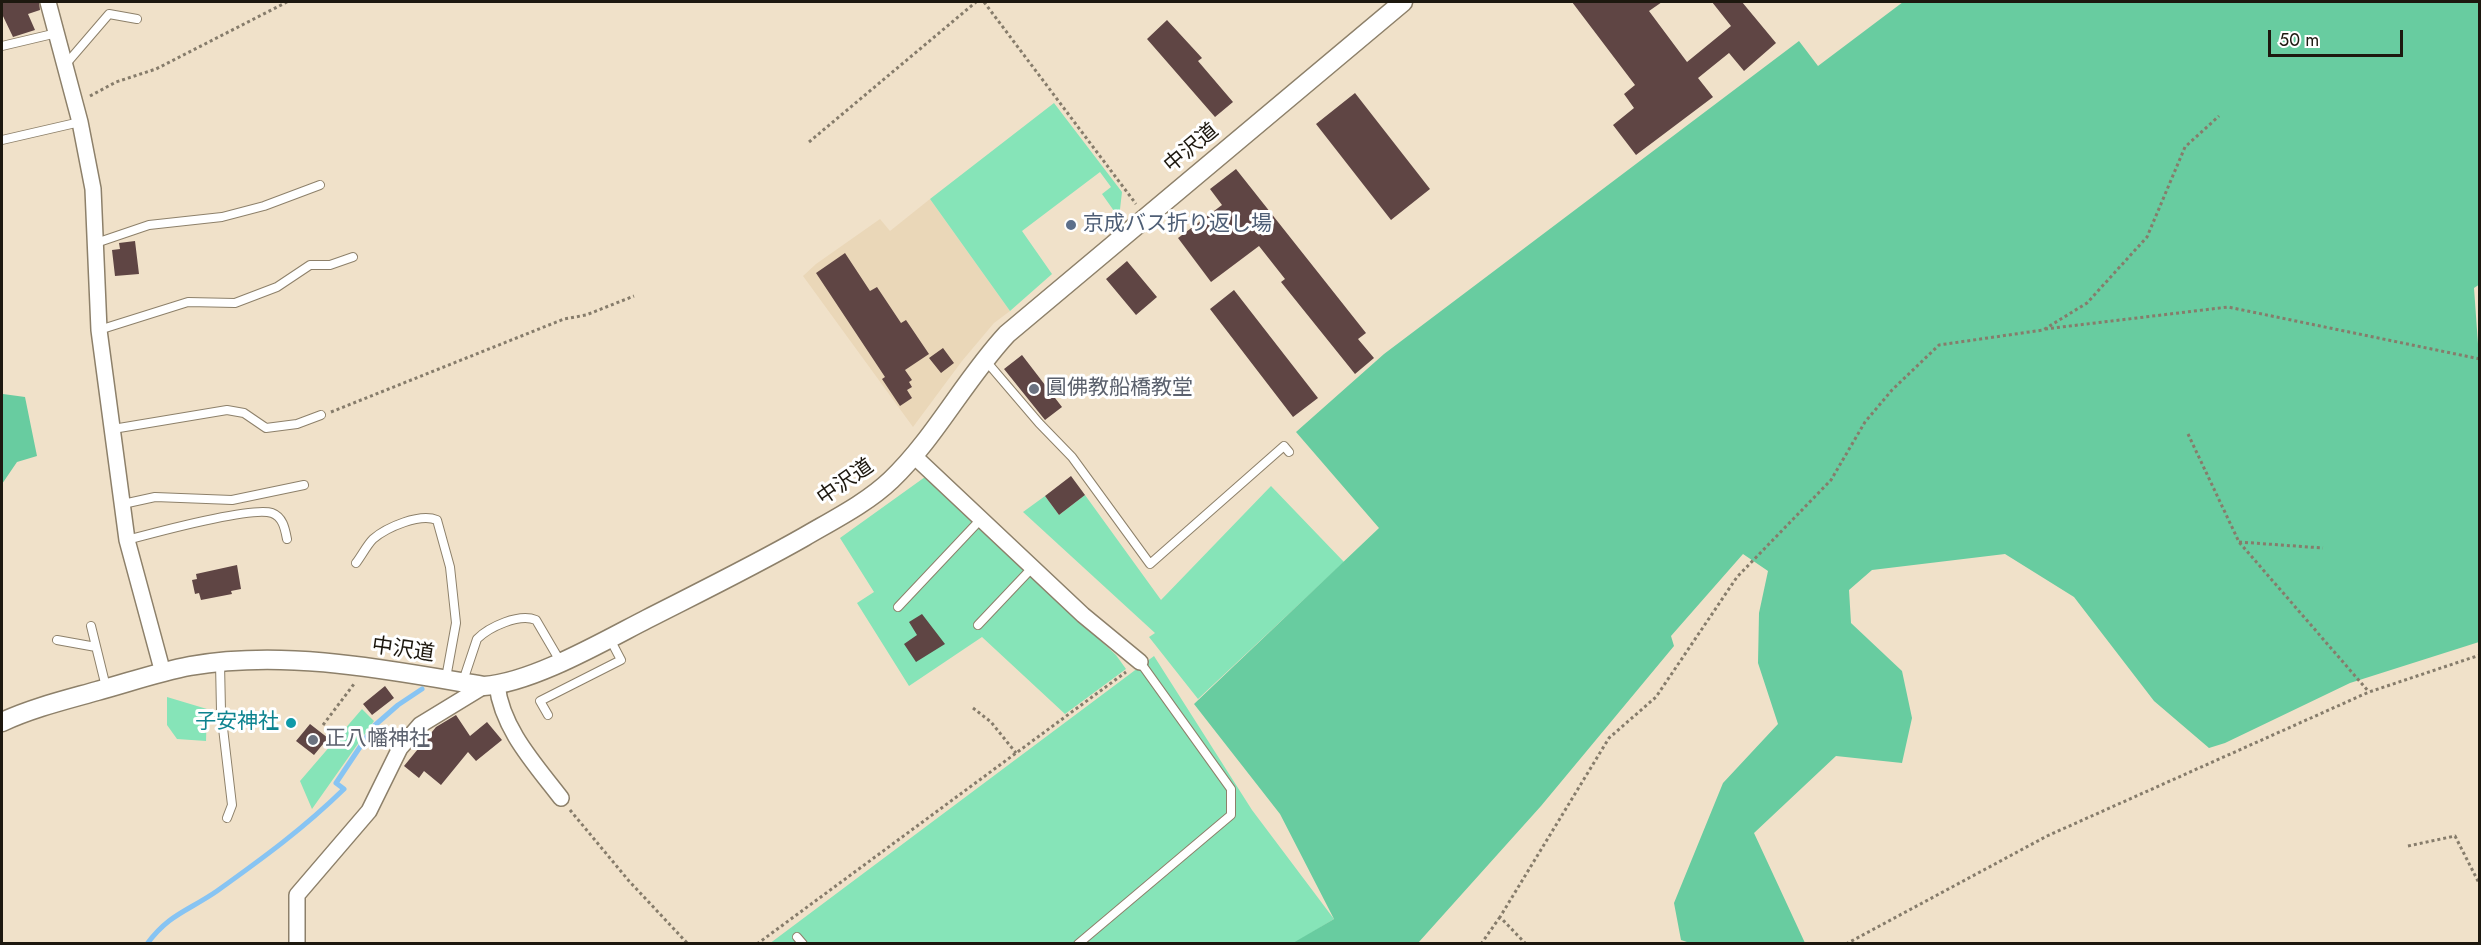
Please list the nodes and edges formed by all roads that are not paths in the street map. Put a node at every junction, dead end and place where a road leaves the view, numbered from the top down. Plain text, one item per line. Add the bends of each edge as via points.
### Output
1 (48, 2) edge
2 (1403, 2) edge
3 (136, 19) dead end
4 (57, 33) junction
5 (2, 46) edge
6 (66, 64) junction
7 (80, 122) junction
8 (2, 140) edge
9 (320, 185) dead end
10 (96, 243) junction
11 (353, 256) dead end
12 (99, 330) junction
13 (984, 359) junction
14 (321, 415) road end
15 (112, 429) junction
16 (1289, 452) dead end
17 (913, 455) junction
18 (304, 485) dead end
19 (123, 504) junction
20 (981, 519) junction
21 (287, 539) dead end
22 (127, 540) junction
23 (356, 563) dead end
24 (1032, 568) junction
25 (898, 607) dead end
26 (978, 625) dead end
27 (91, 626) dead end
28 (609, 638) junction
29 (57, 640) dead end
30 (96, 647) junction
31 (560, 661) junction
32 (1140, 662) joint
33 (220, 663) junction
34 (163, 673) junction
35 (454, 681) junction
36 (491, 686) junction
37 (106, 689) junction
38 (548, 715) dead end
39 (2, 722) edge
40 (561, 798) road end
41 (227, 818) dead end
42 (297, 944) edge
43 (1078, 944) edge

1 - 4 street
2 - 13 street, 中沢道 via 1007,334
3 - 6 lane via 109,14
4 - 5 lane
4 - 6 street
6 - 7 street
7 - 8 lane
7 - 10 street via 93,189
9 - 10 lane via 222,217 149,225
10 - 12 street
11 - 12 lane via 330,265 310,265 277,287 235,303 188,302
12 - 15 street
13 - 16 lane via 1072,457 1150,564 1284,446
13 - 17 street, 中沢道
14 - 15 lane via 297,424 266,428 244,413 227,410
15 - 19 street
17 - 20 street
17 - 28 street, 中沢道 via 891,480 822,527
18 - 19 lane via 232,500 155,497
19 - 22 street
20 - 24 street
20 - 25 lane
21 - 22 lane via 285,525 267,512
22 - 34 street
23 - 35 lane via 373,539 386,531 418,518 437,520 450,567 456,623
24 - 26 lane
24 - 32 street
27 - 30 lane
28 - 31 street, 中沢道
28 - 38 lane via 621,660 540,701
29 - 30 lane
30 - 37 lane
31 - 35 lane via 536,620 517,618 482,634
31 - 36 street, 中沢道
32 - 43 lane via 1231,789 1231,815
33 - 34 street, 中沢道
33 - 35 street, 中沢道 via 273,660
33 - 41 lane via 221,711 232,805
34 - 37 street, 中沢道
35 - 36 street, 中沢道
36 - 40 street via 523,749
36 - 42 street via 420,725 400,748 369,811 297,895
37 - 39 street, 中沢道

